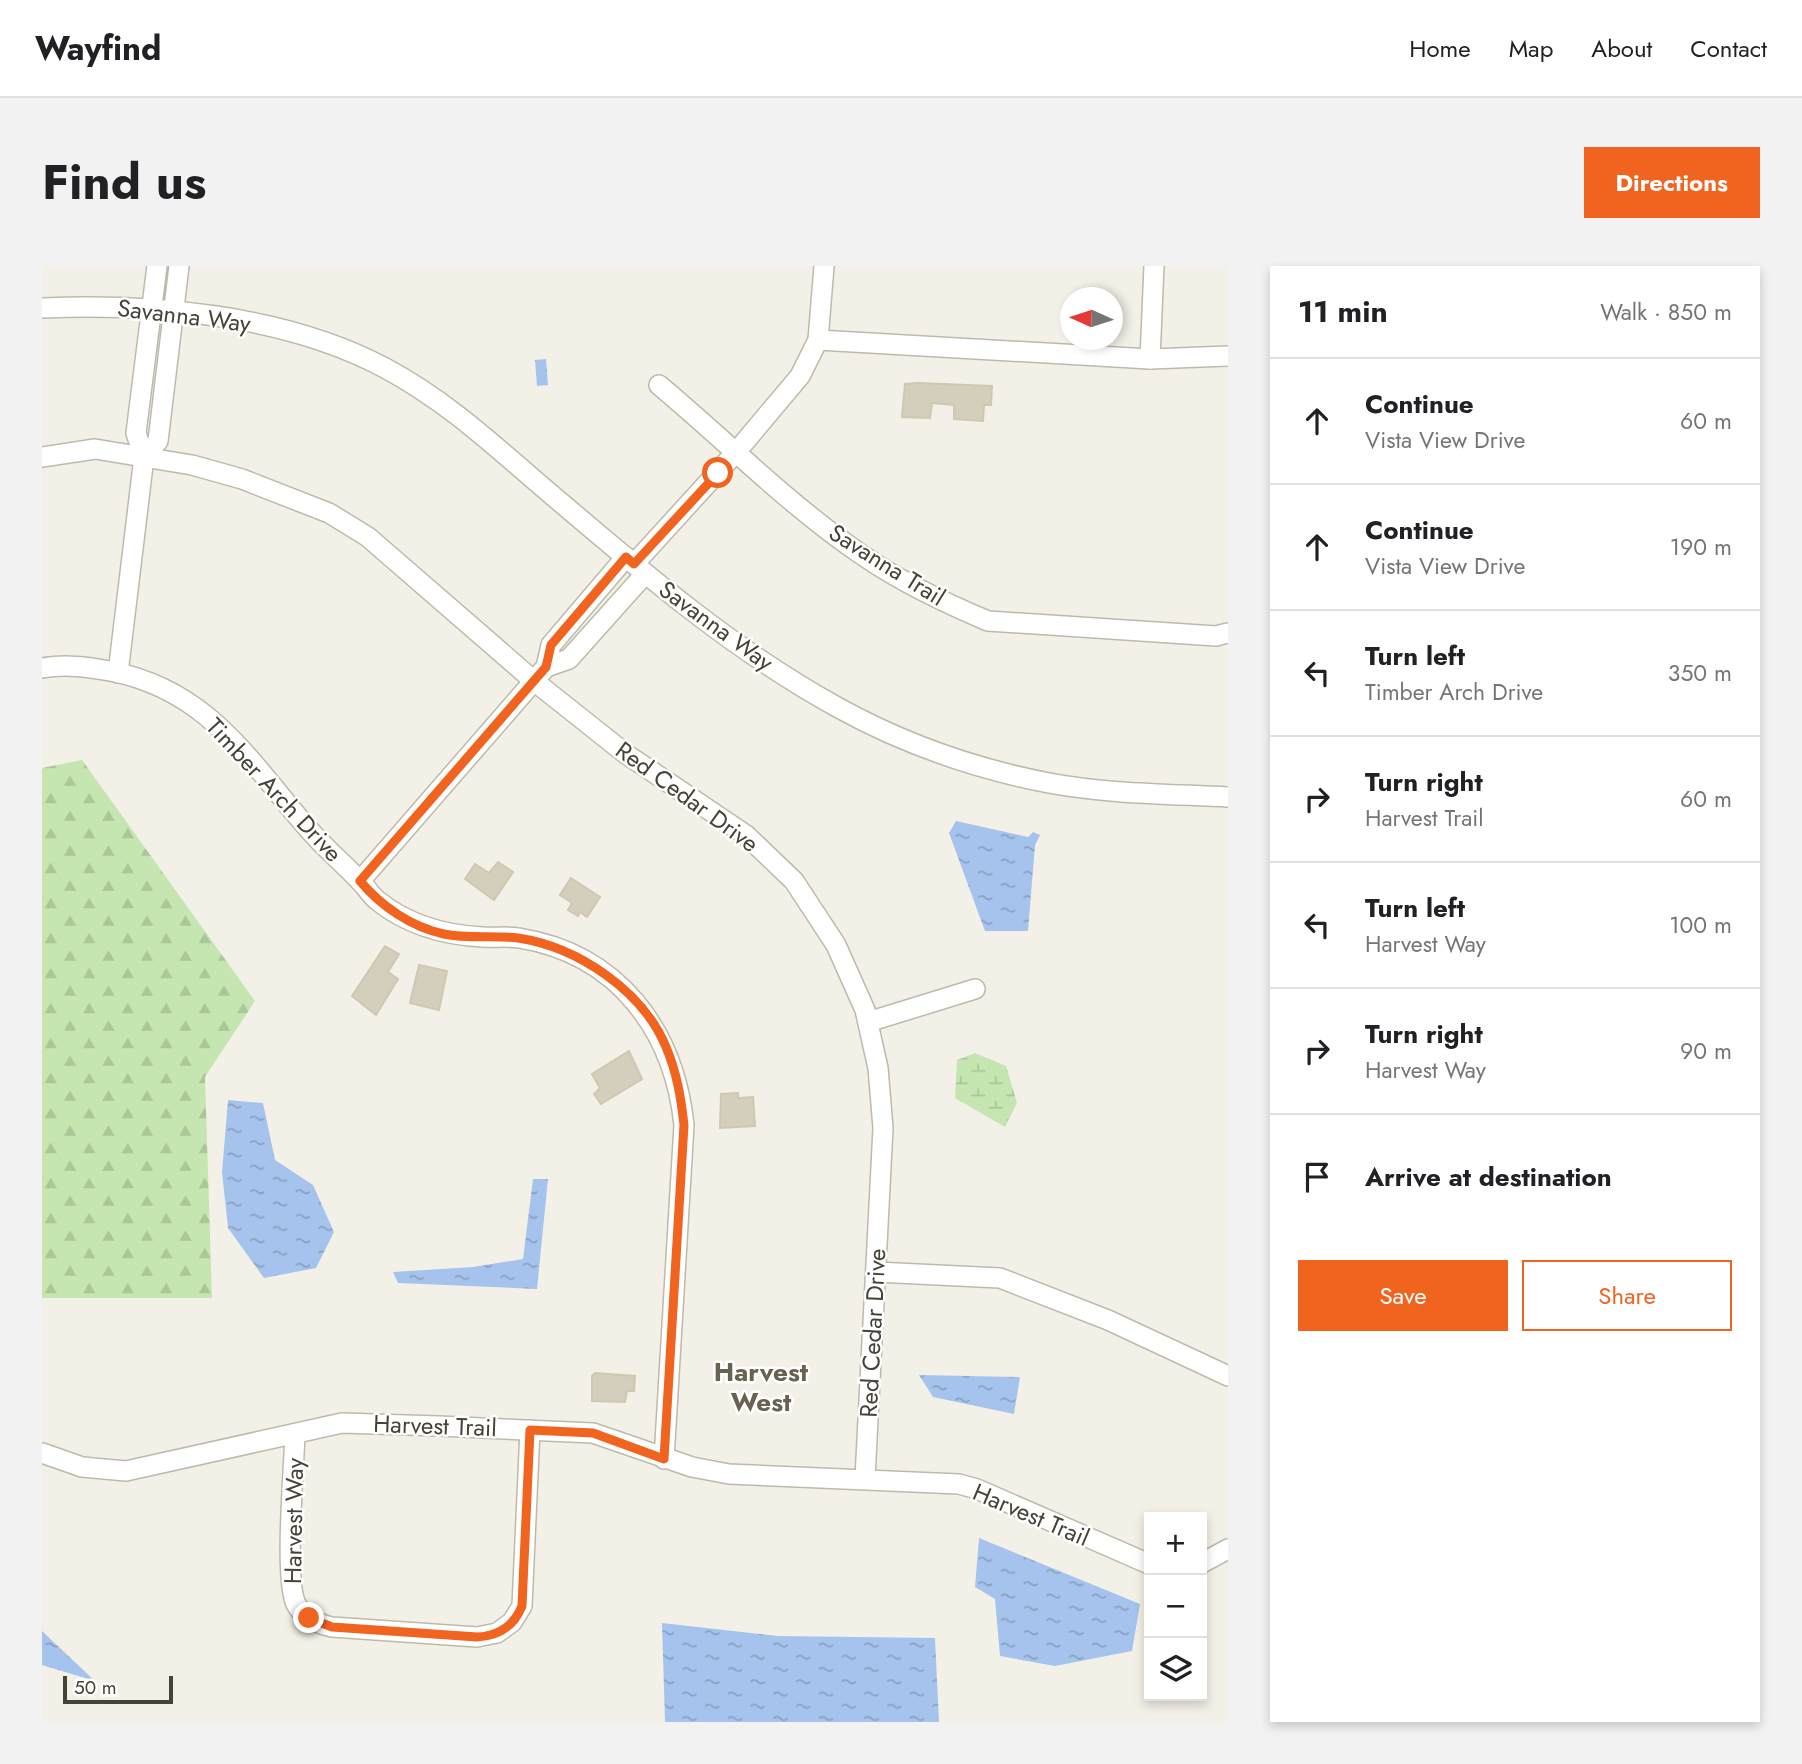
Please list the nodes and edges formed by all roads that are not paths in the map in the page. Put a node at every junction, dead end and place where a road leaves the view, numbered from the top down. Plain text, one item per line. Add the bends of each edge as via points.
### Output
1 (157, 266) edge
2 (179, 266) edge
3 (824, 266) edge
4 (1154, 266) edge
5 (42, 308) edge
6 (153, 311) junction
7 (174, 312) junction
8 (818, 340) junction
9 (1228, 356) edge
10 (1150, 359) junction
11 (659, 385) dead end
12 (737, 451) junction
13 (42, 457) edge
14 (144, 457) junction
15 (635, 565) junction
16 (1228, 633) edge
17 (42, 668) edge
18 (118, 673) junction
19 (540, 674) junction
20 (1228, 797) edge
21 (360, 881) junction
22 (975, 989) dead end
23 (868, 1022) junction
24 (876, 1272) junction
25 (1228, 1376) edge
26 (530, 1430) junction
27 (295, 1434) junction
28 (42, 1453) edge
29 (664, 1459) junction
30 (865, 1478) junction
31 (1228, 1549) edge
32 (1207, 1560) edge
33 (1144, 1562) edge

1 - 6 street
2 - 7 street
3 - 8 street
4 - 10 street
5 - 6 street, Savanna Way
6 - 7 street, Savanna Way
6 - 14 street via 136,433
7 - 14 street via 158,441
7 - 15 street, Savanna Way via 199,312 307,336 384,367 459,415
8 - 10 street
8 - 12 street via 800,376
9 - 10 street
11 - 12 street, Savanna Trail
12 - 15 street
12 - 16 street, Savanna Trail via 864,557 913,587 988,621 1216,636
13 - 14 street, Red Cedar Drive via 96,449
14 - 18 street
14 - 19 street, Red Cedar Drive via 242,479 353,526
15 - 19 street via 569,659
15 - 20 street, Savanna Way via 741,649 838,707 911,743 1049,783
17 - 18 street, Timber Arch Drive via 76,665
18 - 21 street, Timber Arch Drive via 171,690 226,733
19 - 21 street
19 - 23 street, Red Cedar Drive via 625,754 747,835 794,881 836,944
21 - 29 street, Timber Arch Drive via 377,901 407,920 443,934 517,938 556,947 601,971 638,1003 665,1045 680,1087 684,1125
22 - 23 street
23 - 24 street, Red Cedar Drive via 883,1128
24 - 25 street via 1000,1278 1120,1325
24 - 30 street, Red Cedar Drive
26 - 27 street, Harvest Trail via 342,1423
26 - 27 street, Harvest Way via 522,1606 504,1629 477,1637 332,1627 300,1610 291,1583
26 - 29 street, Harvest Trail via 593,1433
27 - 28 street, Harvest Trail via 126,1471 82,1467
29 - 30 street, Harvest Trail via 729,1474
30 - 33 street, Harvest Trail via 977,1489
31 - 32 street

